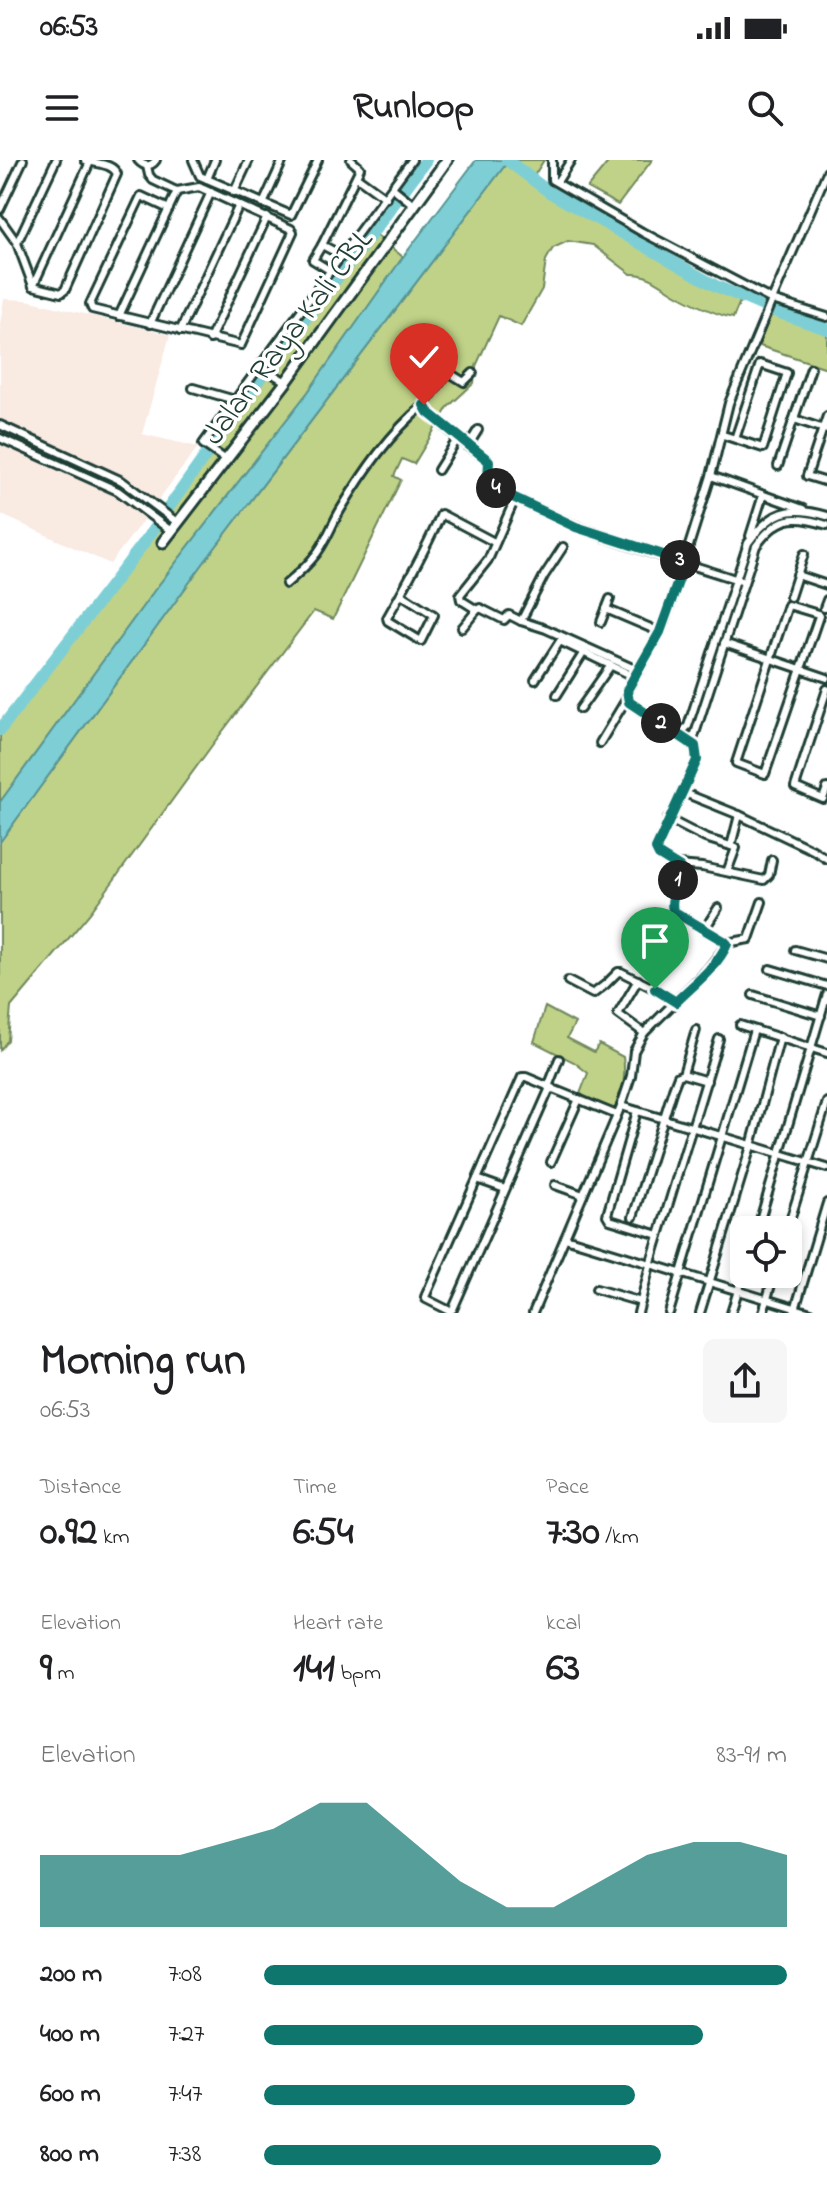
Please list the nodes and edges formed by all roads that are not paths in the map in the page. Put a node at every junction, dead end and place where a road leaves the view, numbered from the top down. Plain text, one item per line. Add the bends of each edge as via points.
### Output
1 (23, 160) edge
2 (56, 160) edge
3 (138, 160) edge
4 (156, 160) edge
5 (193, 160) edge
6 (215, 160) edge
7 (249, 160) edge
8 (283, 160) edge
9 (318, 160) edge
10 (351, 160) edge
11 (412, 160) edge
12 (447, 160) edge
13 (552, 160) edge
14 (571, 160) edge
15 (87, 161) edge
16 (147, 166) junction
17 (827, 172) edge
18 (357, 177) junction
19 (207, 179) junction
20 (557, 182) junction
21 (825, 184) edge
22 (394, 189) junction
23 (177, 191) junction
24 (211, 192) junction
25 (234, 192) junction
26 (386, 198) junction
27 (263, 204) junction
28 (239, 205) junction
29 (415, 206) junction
30 (0, 209) edge
31 (169, 209) junction
32 (267, 217) junction
33 (0, 219) edge
34 (17, 243) junction
35 (322, 245) junction
36 (343, 256) junction
37 (331, 271) junction
38 (33, 286) junction
39 (771, 301) junction
40 (119, 316) junction
41 (827, 317) edge
42 (150, 324) junction
43 (180, 331) junction
44 (210, 339) junction
45 (262, 366) junction
46 (811, 368) dead end
47 (473, 373) dead end
48 (286, 382) junction
49 (193, 388) dead end
50 (235, 400) junction
51 (424, 405) junction
52 (827, 416) edge
53 (794, 419) junction
54 (0, 425) edge
55 (478, 430) dead end
56 (825, 430) edge
57 (723, 435) junction
58 (0, 438) edge
59 (458, 438) junction
60 (735, 439) junction
61 (468, 446) junction
62 (226, 460) junction
63 (80, 462) junction
64 (778, 466) dead end
65 (438, 470) dead end
66 (75, 472) junction
67 (711, 476) junction
68 (827, 482) edge
69 (763, 495) junction
70 (515, 499) junction
71 (806, 510) junction
72 (827, 516) edge
73 (827, 525) edge
74 (174, 527) junction
75 (163, 542) dead end
76 (494, 542) junction
77 (748, 543) junction
78 (563, 547) dead end
79 (804, 554) dead end
80 (685, 562) junction
81 (797, 575) junction
82 (736, 579) junction
83 (744, 582) junction
84 (286, 584) dead end
85 (827, 585) edge
86 (401, 594) junction
87 (790, 597) dead end
88 (610, 599) dead end
89 (827, 600) edge
90 (824, 608) dead end
91 (606, 609) junction
92 (477, 610) junction
93 (521, 621) junction
94 (601, 622) dead end
95 (462, 628) dead end
96 (660, 632) junction
97 (717, 641) junction
98 (726, 644) junction
99 (584, 652) junction
100 (770, 658) junction
101 (611, 665) junction
102 (801, 669) junction
103 (637, 674) junction
104 (827, 678) edge
105 (535, 680) dead end
106 (827, 689) edge
107 (557, 695) dead end
108 (627, 698) junction
109 (580, 709) dead end
110 (679, 735) junction
111 (600, 743) dead end
112 (692, 743) junction
113 (827, 788) edge
114 (682, 792) junction
115 (739, 815) junction
116 (668, 819) junction
117 (731, 846) junction
118 (827, 859) edge
119 (772, 860) dead end
120 (678, 865) junction
121 (727, 872) junction
122 (762, 902) dead end
123 (718, 908) dead end
124 (704, 930) junction
125 (726, 943) junction
126 (795, 950) dead end
127 (827, 959) edge
128 (770, 969) dead end
129 (638, 980) junction
130 (568, 981) dead end
131 (827, 986) edge
132 (827, 994) edge
133 (753, 995) dead end
134 (676, 1002) junction
135 (821, 1016) junction
136 (740, 1025) dead end
137 (696, 1030) dead end
138 (754, 1030) junction
139 (644, 1033) junction
140 (780, 1037) junction
141 (719, 1039) dead end
142 (811, 1048) junction
143 (827, 1053) edge
144 (559, 1059) dead end
145 (683, 1074) junction
146 (707, 1081) junction
147 (550, 1088) junction
148 (579, 1099) junction
149 (827, 1102) edge
150 (621, 1106) junction
151 (637, 1111) junction
152 (617, 1115) junction
153 (664, 1118) junction
154 (693, 1126) junction
155 (722, 1137) junction
156 (751, 1146) junction
157 (780, 1155) junction
158 (551, 1162) dead end
159 (808, 1163) junction
160 (827, 1168) edge
161 (477, 1179) junction
162 (555, 1185) dead end
163 (505, 1189) junction
164 (583, 1195) junction
165 (827, 1203) edge
166 (761, 1216) edge
167 (791, 1216) edge
168 (633, 1217) dead end
169 (659, 1235) junction
170 (565, 1238) junction
171 (650, 1265) junction
172 (681, 1274) junction
173 (709, 1282) junction
174 (739, 1288) edge
175 (770, 1288) edge
176 (596, 1289) dead end
177 (738, 1291) junction
178 (766, 1301) junction
179 (641, 1302) junction
180 (795, 1311) edge
181 (533, 1313) edge
182 (638, 1313) edge
183 (669, 1313) edge
184 (700, 1313) edge
185 (731, 1313) edge
186 (763, 1313) edge
187 (811, 1313) edge

1 - 30 street
2 - 34 street
3 - 16 street
4 - 16 street
5 - 19 street
6 - 19 street
7 - 25 street
8 - 27 street
9 - 27 street via 291,215
10 - 18 street via 360,166
11 - 22 street
12 - 29 main road, Jalan Raya Kali CBL
13 - 20 street via 552,180
14 - 20 street
15 - 38 street
15 - 38 street via 111,166 117,174 65,290
16 - 23 street via 153,180
17 - 21 street
18 - 26 street
18 - 35 street
19 - 25 street
20 - 39 street
21 - 39 street
22 - 26 street
22 - 29 street
23 - 24 street via 193,186
23 - 31 street
24 - 28 street
24 - 42 street
25 - 27 street
26 - 36 street
28 - 32 street
28 - 43 street
29 - 48 main road, Jalan Raya Kali CBL
31 - 40 street
31 - 40 street via 141,196 90,304
32 - 44 street
32 - 44 street via 293,235 243,343
33 - 34 street
34 - 38 street
35 - 36 street
35 - 37 street via 313,260
36 - 37 street
37 - 45 street
39 - 41 street
39 - 57 street via 729,403
40 - 42 street
42 - 43 street
43 - 44 street
45 - 48 street
45 - 50 street
46 - 53 street
47 - 51 street via 464,382 448,372
48 - 62 main road, Jalan Raya Kali CBL
49 - 50 street
50 - 62 street via 203,444
51 - 59 street
51 - 84 street via 366,469 314,558
52 - 56 street
53 - 56 street
53 - 64 street
54 - 63 street
55 - 61 street
56 - 68 street via 807,476
57 - 60 street
57 - 67 street
58 - 66 street
59 - 61 street
59 - 65 street
60 - 60 street via 760,364 787,373 763,448
61 - 70 street via 489,461 489,482
62 - 74 main road, Jalan Raya Kali CBL
63 - 66 street
63 - 74 street via 122,481 168,516
66 - 74 street via 118,491 162,525
67 - 69 street
67 - 80 street
69 - 71 street
69 - 77 street
70 - 76 street
70 - 80 street via 576,527
71 - 72 street
71 - 77 street via 773,516
73 - 83 street via 805,518 776,524 756,546
74 - 75 main road, Jalan Raya Kali CBL
76 - 86 street via 441,514
76 - 92 street via 488,560 460,595
77 - 82 street
78 - 93 street
79 - 81 street
80 - 82 street
80 - 96 street
81 - 85 street
81 - 87 street
82 - 83 street
82 - 97 street
83 - 98 street
86 - 86 street via 388,621 421,641 434,615
88 - 91 street
89 - 90 street
91 - 94 street
91 - 96 street
92 - 93 street
92 - 95 street
93 - 103 street
96 - 103 street
97 - 98 street
97 - 110 street via 688,726
98 - 100 street
98 - 112 street
99 - 101 street
99 - 105 street via 560,641
99 - 107 street
100 - 102 street
100 - 102 street via 788,605 818,614
100 - 102 street via 736,763 765,774
101 - 103 street
101 - 109 street
102 - 104 street
103 - 108 street
106 - 113 street via 795,787 823,799
108 - 110 street
108 - 111 street
110 - 112 street
112 - 114 street via 697,760
114 - 115 street
114 - 116 street
115 - 117 street
115 - 118 street
116 - 117 street
116 - 120 street via 656,849
117 - 121 street via 736,848
119 - 121 street via 764,880
120 - 121 street
120 - 124 street via 673,911
122 - 125 street via 749,939
123 - 124 street
124 - 125 street
125 - 134 street
126 - 127 street
128 - 131 street
129 - 130 street via 618,972 593,994
129 - 134 street
129 - 139 street via 618,1014
132 - 135 street
133 - 135 street
134 - 139 street
135 - 142 street
136 - 138 street
137 - 145 street
138 - 140 street
138 - 155 street
139 - 150 street via 634,1051
140 - 142 street
140 - 156 street
141 - 146 street
142 - 143 street
142 - 157 street
144 - 147 street
145 - 146 street
145 - 153 street
146 - 154 street
147 - 148 street
147 - 161 street via 522,1077
147 - 163 street
148 - 152 street
148 - 158 street
149 - 159 street
150 - 151 street
150 - 152 street
151 - 153 street
151 - 169 street via 608,1218
152 - 164 street
153 - 154 street
153 - 168 street
154 - 155 street
154 - 169 street
155 - 156 street
155 - 172 street
156 - 157 street
156 - 173 street
157 - 159 street
157 - 166 street
159 - 160 street
159 - 167 street
161 - 163 street
161 - 163 street via 425,1298 450,1311
162 - 164 street
164 - 170 street
165 - 180 street
169 - 171 street
170 - 171 street
170 - 181 street
171 - 172 street
171 - 179 street
172 - 173 street
172 - 183 street
173 - 177 street
173 - 184 street
174 - 177 street
175 - 178 street
176 - 179 street
177 - 178 street
177 - 185 street
178 - 180 street
178 - 186 street
179 - 182 street
180 - 187 street

